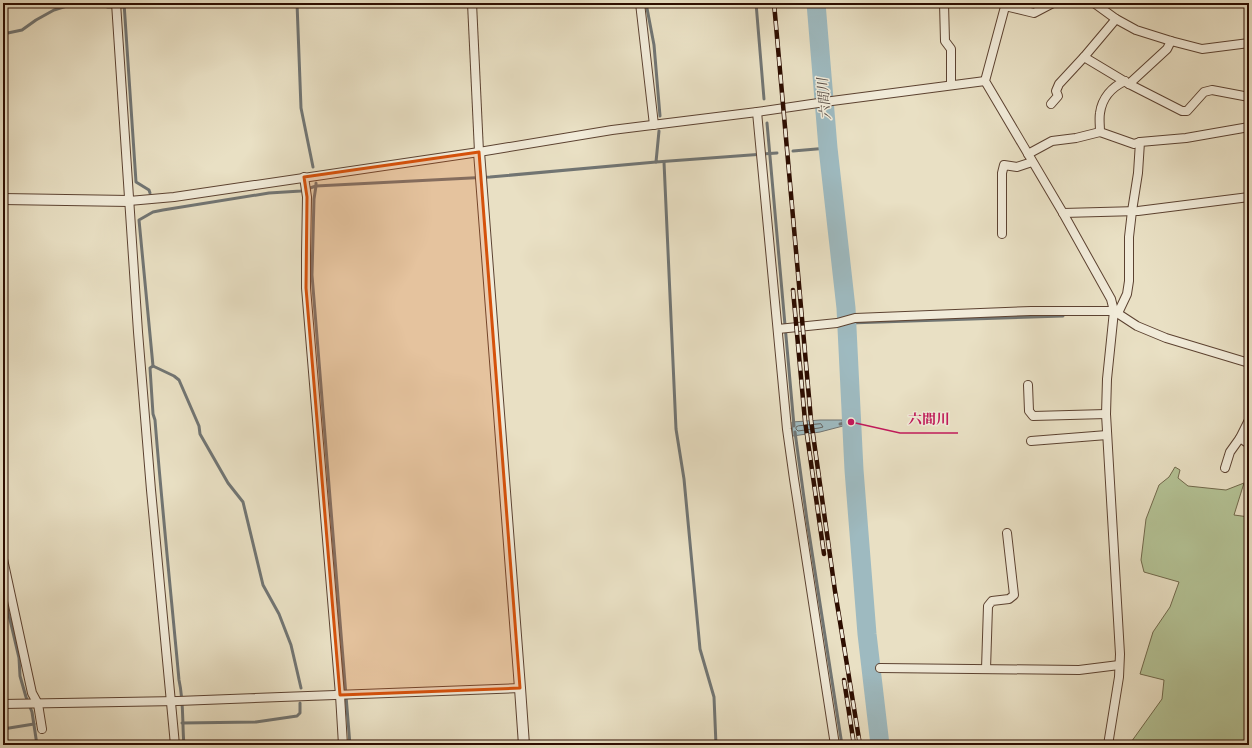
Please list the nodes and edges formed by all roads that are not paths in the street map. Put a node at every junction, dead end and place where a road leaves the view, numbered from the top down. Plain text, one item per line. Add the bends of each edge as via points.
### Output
1 (472, 3) edge
2 (640, 3) edge
3 (944, 3) edge
4 (1053, 3) edge
5 (1094, 3) edge
6 (116, 5) edge
7 (1006, 5) edge
8 (1116, 19) junction
9 (1171, 41) junction
10 (1249, 43) edge
11 (1084, 57) junction
12 (985, 81) junction
13 (1127, 82) junction
14 (951, 85) junction
15 (1249, 97) edge
16 (1051, 104) dead end
17 (757, 112) junction
18 (654, 125) junction
19 (1249, 127) edge
20 (1100, 132) junction
21 (1140, 142) junction
22 (479, 152) junction
23 (1028, 154) junction
24 (1032, 162) junction
25 (305, 181) junction
26 (1249, 197) edge
27 (3, 199) edge
28 (129, 201) junction
29 (1132, 211) junction
30 (1063, 213) junction
31 (1002, 234) dead end
32 (1116, 312) junction
33 (783, 328) junction
34 (1249, 363) edge
35 (1028, 384) dead end
36 (1106, 414) junction
37 (1249, 420) edge
38 (1107, 435) junction
39 (1240, 438) junction
40 (1031, 441) dead end
41 (1249, 444) edge
42 (1225, 468) dead end
43 (1007, 533) dead end
44 (3, 559) edge
45 (1119, 665) junction
46 (880, 668) dead end
47 (986, 669) junction
48 (520, 688) junction
49 (344, 694) junction
50 (178, 701) junction
51 (3, 704) edge
52 (32, 704) junction
53 (42, 729) dead end
54 (175, 745) edge
55 (343, 745) edge
56 (524, 745) edge
57 (835, 745) edge
58 (1108, 745) edge

1 - 22 street
2 - 18 street
3 - 14 street via 945,41 951,49
4 - 7 street via 1034,13
5 - 8 street
6 - 28 street
7 - 12 street
8 - 9 street via 1136,30
8 - 11 street
9 - 10 street via 1202,49
9 - 13 street via 1167,49
11 - 13 street
11 - 16 street via 1059,84 1056,91 1058,96
12 - 14 street
12 - 23 street
13 - 15 street via 1182,111 1187,111 1204,92 1212,90
13 - 20 street via 1111,90 1102,106
14 - 17 street
17 - 18 street
17 - 33 street
18 - 22 street
19 - 21 street via 1186,138
20 - 21 street via 1134,144
20 - 23 street via 1052,141
21 - 29 street
22 - 25 street
22 - 48 street
23 - 24 street
24 - 30 street
24 - 31 street via 1017,167 1004,166
25 - 28 street
25 - 49 street via 306,288
26 - 29 street
27 - 28 street
28 - 50 street via 151,490
29 - 30 street
29 - 32 street via 1127,294
30 - 32 street
32 - 33 street via 1031,311 855,318 837,323
32 - 34 street via 1137,326 1166,338
32 - 36 street via 1107,379
33 - 57 street via 787,429
35 - 36 street via 1029,412 1033,416
36 - 38 street
37 - 39 street
38 - 40 street
38 - 45 street
39 - 41 street
39 - 42 street via 1230,452
43 - 47 street via 1014,595 1009,599 992,601 988,606
44 - 52 street via 32,693
45 - 47 street via 1079,670
45 - 58 street
46 - 47 street
48 - 49 street
48 - 56 street
49 - 50 street
49 - 55 street
50 - 52 street
50 - 54 street
51 - 52 street
52 - 53 street

